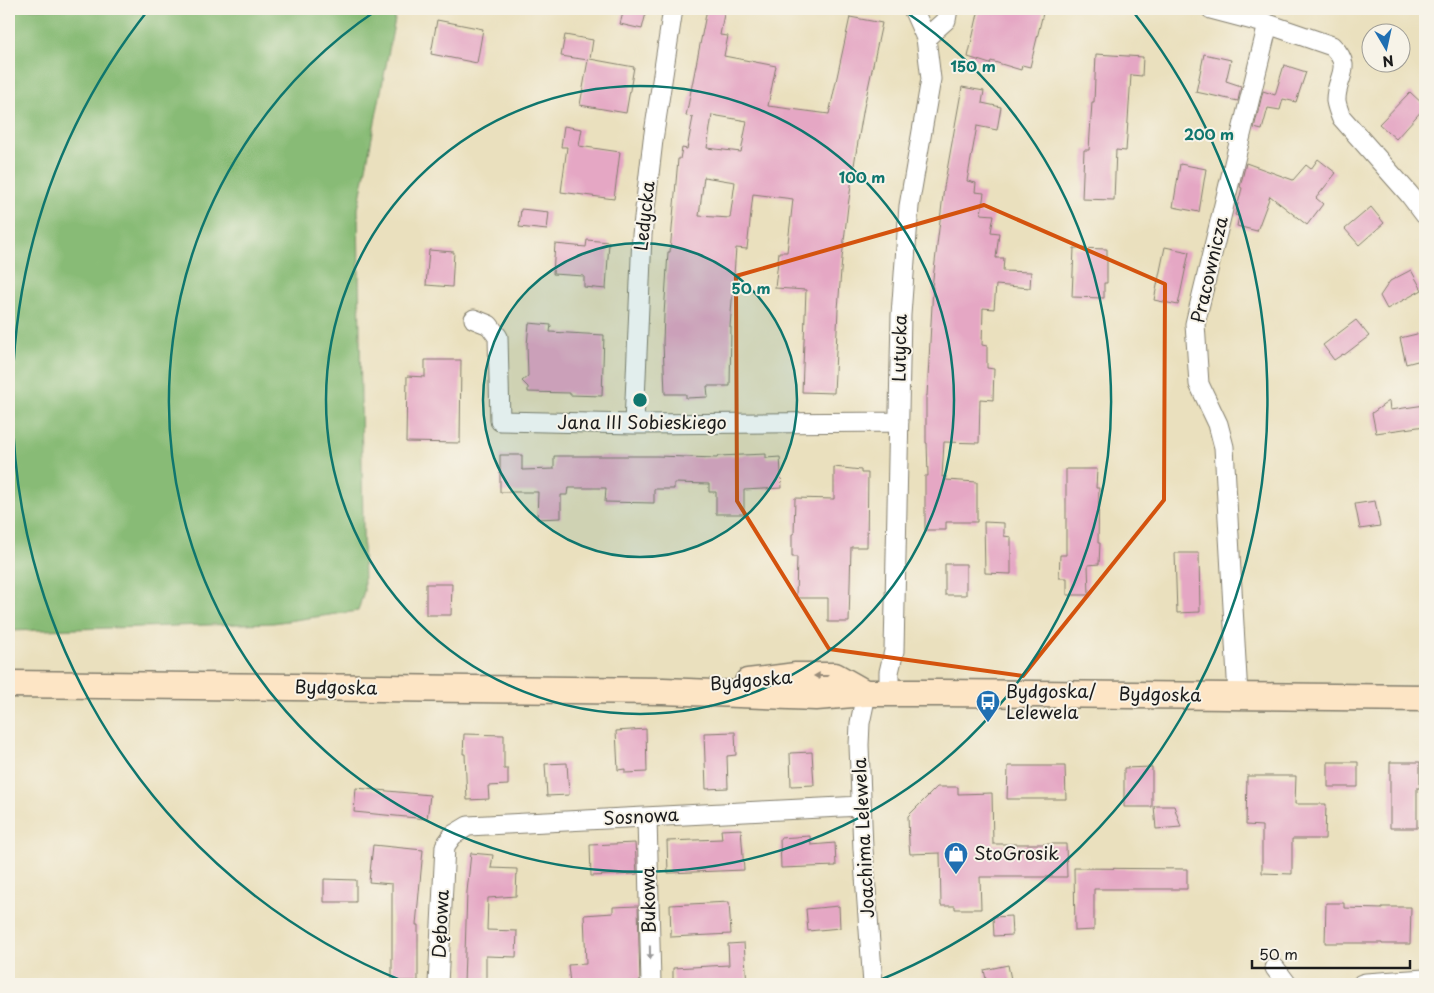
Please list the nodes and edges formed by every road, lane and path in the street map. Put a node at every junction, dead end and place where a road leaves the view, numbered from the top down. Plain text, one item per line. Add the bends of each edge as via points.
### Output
1 (673, 9) edge
2 (913, 9) edge
3 (948, 9) edge
4 (1211, 9) edge
5 (1268, 24) junction
6 (926, 38) junction
7 (1425, 215) edge
8 (474, 319) dead end
9 (899, 422) junction
10 (634, 424) junction
11 (9, 684) edge
12 (877, 693) junction
13 (1238, 696) junction
14 (1425, 698) edge
15 (861, 806) junction
16 (647, 817) junction
17 (444, 863) joint
18 (1275, 968) dead end
19 (1425, 979) edge
20 (438, 984) edge
21 (651, 984) edge
22 (873, 984) edge
23 (1287, 984) edge
24 (1362, 984) edge

1 - 10 street, Ledycka via 642,235
2 - 6 street, Lutycka
3 - 6 street via 946,20
4 - 5 street
5 - 7 street via 1332,46 1338,51 1343,65 1336,95 1341,117
5 - 13 street, Pracownicza via 1195,324 1200,384 1218,424 1224,447
6 - 9 street, Lutycka via 931,79 909,206 901,315
8 - 10 street, Jana III Sobieskiego via 489,325 498,337 500,421
9 - 10 street, Jana III Sobieskiego
9 - 12 street, Lutycka via 894,652 889,672
11 - 12 street, Bydgoska via 663,691 796,676 835,676
12 - 13 street, Bydgoska
12 - 15 street, Joachima Lelewela via 860,732
13 - 14 street, Bydgoska
15 - 16 street, Sosnowa
15 - 22 street, Joachima Lelewela
16 - 17 street, Sosnowa via 468,826 453,835 445,846
16 -> 21 street, Bukowa
17 - 20 street, Dębowa
18 - 23 street
19 - 24 street

